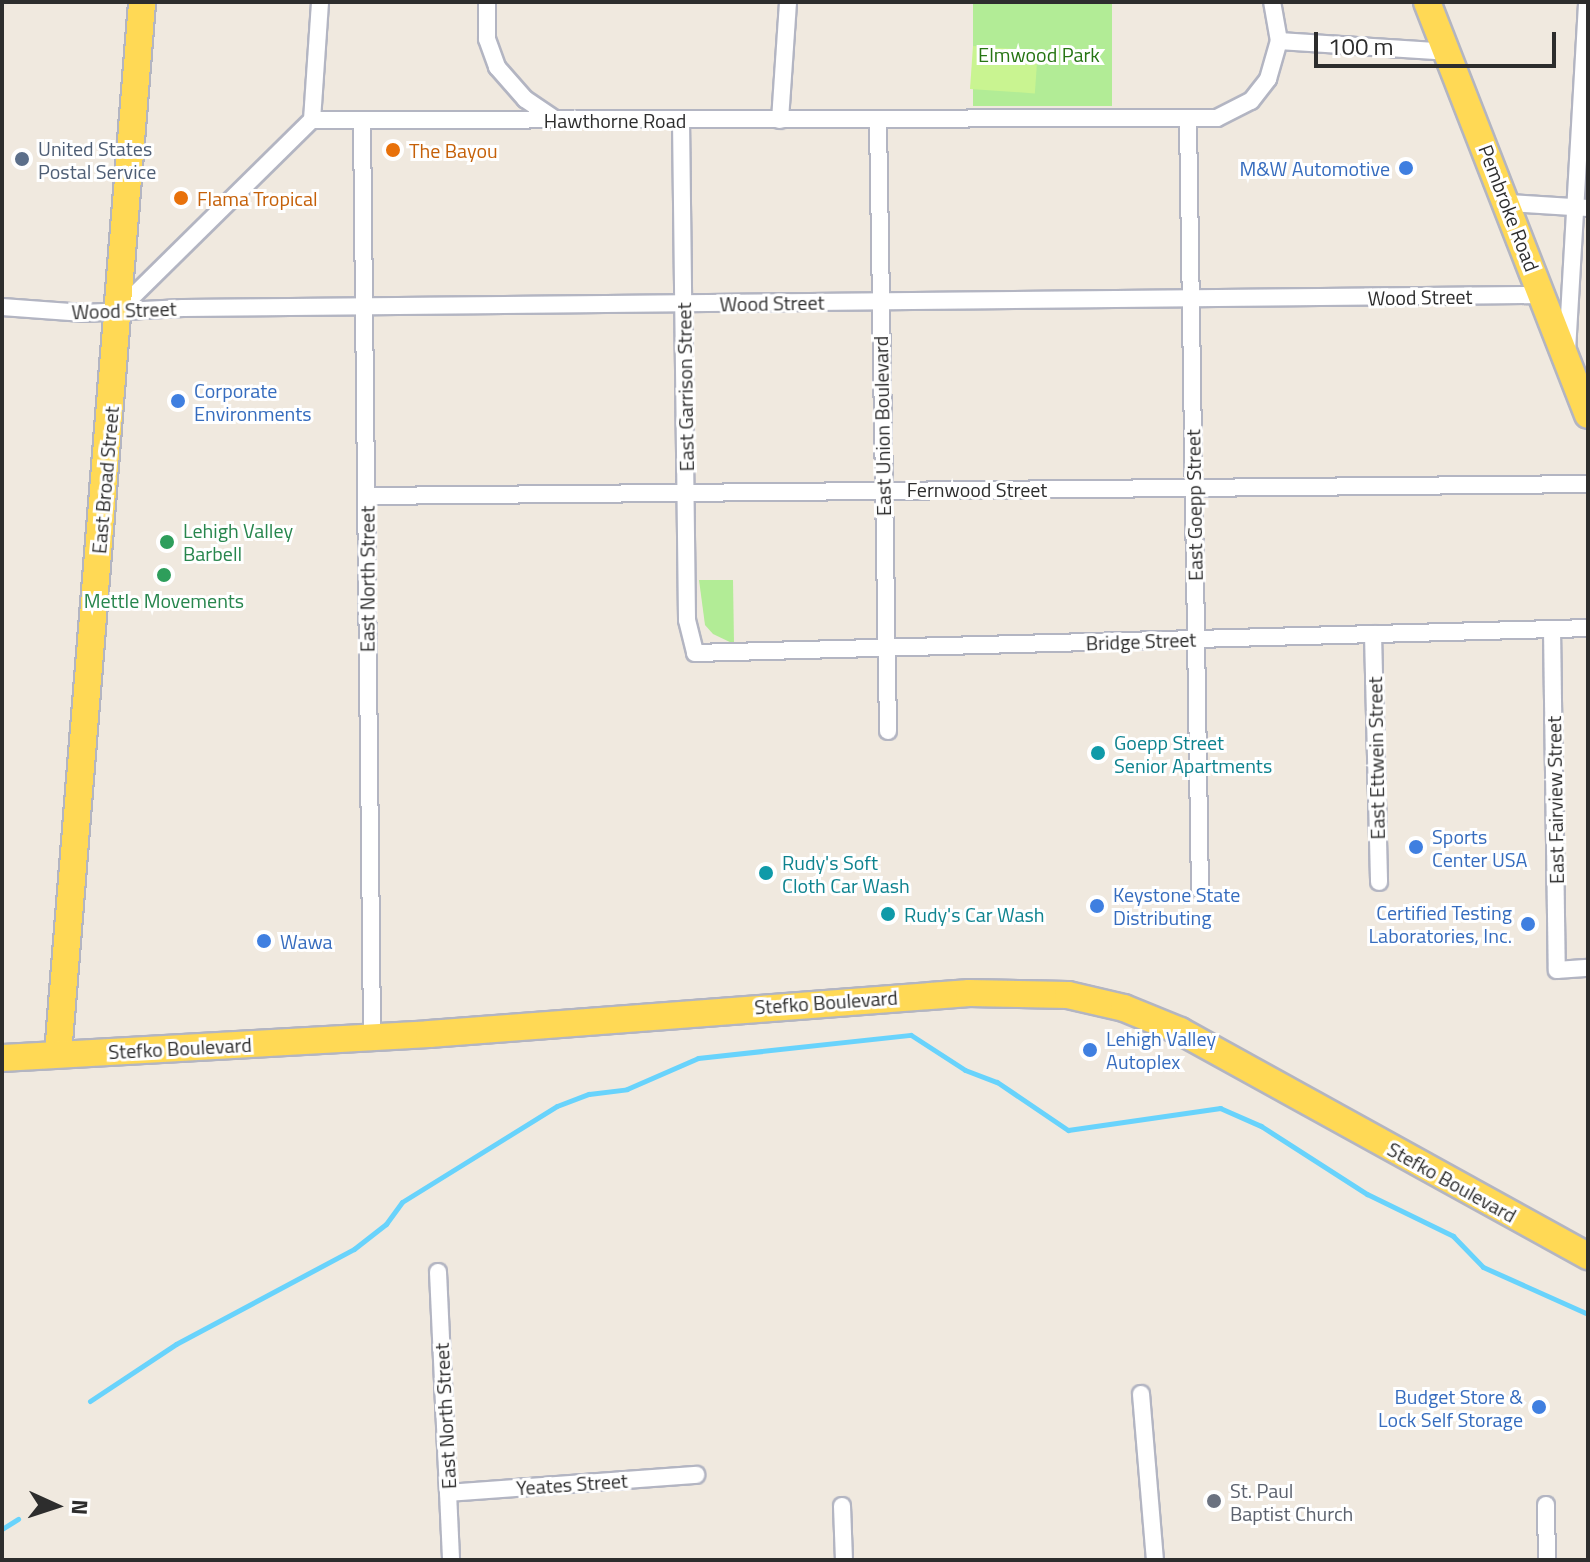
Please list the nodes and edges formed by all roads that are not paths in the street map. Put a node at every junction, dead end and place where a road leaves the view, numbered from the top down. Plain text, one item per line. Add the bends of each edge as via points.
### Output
1 (142, 2) edge
2 (320, 2) edge
3 (487, 2) edge
4 (788, 2) edge
5 (1272, 2) edge
6 (1427, 2) edge
7 (1587, 2) edge
8 (1279, 41) junction
9 (1447, 52) junction
10 (312, 120) junction
11 (681, 120) junction
12 (780, 120) junction
13 (1188, 120) junction
14 (557, 121) junction
15 (878, 121) junction
16 (362, 122) junction
17 (1509, 203) junction
18 (1581, 208) edge
19 (1542, 295) junction
20 (1191, 299) junction
21 (879, 301) junction
22 (683, 304) junction
23 (364, 306) junction
24 (2, 307) edge
25 (119, 310) junction
26 (1566, 353) junction
27 (1588, 415) edge
28 (1588, 484) edge
29 (1195, 487) junction
30 (883, 489) junction
31 (687, 493) junction
32 (366, 496) junction
33 (1588, 628) edge
34 (1552, 629) junction
35 (1373, 634) junction
36 (1195, 640) junction
37 (885, 649) junction
38 (695, 653) joint
39 (888, 731) dead end
40 (1379, 882) dead end
41 (1200, 890) dead end
42 (1588, 968) edge
43 (372, 1037) junction
44 (58, 1054) junction
45 (2, 1058) edge
46 (1588, 1256) edge
47 (438, 1272) dead end
48 (1141, 1394) dead end
49 (696, 1475) dead end
50 (448, 1493) junction
51 (1546, 1505) dead end
52 (842, 1506) dead end
53 (451, 1560) edge
54 (844, 1560) edge
55 (1155, 1560) edge
56 (1547, 1560) edge

1 - 25 main road, East Broad Street
2 - 10 street
3 - 14 street via 487,39 497,67 525,99
4 - 12 street
5 - 8 street
6 - 9 main road, Pembroke Road
7 - 18 street
8 - 9 street
8 - 13 street, Hawthorne Road via 1268,79 1251,101 1217,118
9 - 17 main road, Pembroke Road
10 - 16 street, Hawthorne Road
10 - 25 street
11 - 12 street, Hawthorne Road
11 - 14 street, Hawthorne Road
11 - 22 street, East Garrison Street
12 - 15 street, Hawthorne Road
13 - 15 street, Hawthorne Road
13 - 20 street, East Goepp Street
14 - 16 street, Hawthorne Road
15 - 21 street, East Union Boulevard
16 - 23 street, East North Street
17 - 18 street
17 - 19 main road, Pembroke Road
18 - 26 street
19 - 20 street, Wood Street
19 - 26 main road, Pembroke Road
20 - 21 street, Wood Street
20 - 29 street, East Goepp Street
21 - 22 street, Wood Street
21 - 30 street, East Union Boulevard
22 - 23 street, Wood Street
22 - 31 street, East Garrison Street
23 - 25 street, Wood Street
23 - 32 street, East North Street
24 - 25 street, Wood Street
25 - 44 main road, East Broad Street
26 - 27 main road, Pembroke Road
28 - 29 street, Fernwood Street
29 - 30 street, Fernwood Street
29 - 36 street, East Goepp Street
30 - 31 street, Fernwood Street
30 - 37 street, East Union Boulevard
31 - 32 street, Fernwood Street
31 - 38 street, East Garrison Street via 687,620
32 - 43 street, East North Street
33 - 34 street, Bridge Street
34 - 35 street, Bridge Street
34 - 42 street, East Fairview Street via 1557,970
35 - 36 street, Bridge Street
35 - 40 street, East Ettwein Street
36 - 37 street, Bridge Street
36 - 41 street, East Goepp Street
37 - 38 street, Bridge Street
37 - 39 street, East Union Boulevard
43 - 44 main road, Stefko Boulevard
43 - 46 main road, Stefko Boulevard via 981,992 1068,995 1124,1008 1180,1031
44 - 45 main road, Stefko Boulevard
47 - 50 street, East North Street
48 - 55 street
49 - 50 street, Yeates Street
50 - 53 street, East North Street
51 - 56 street
52 - 54 street

